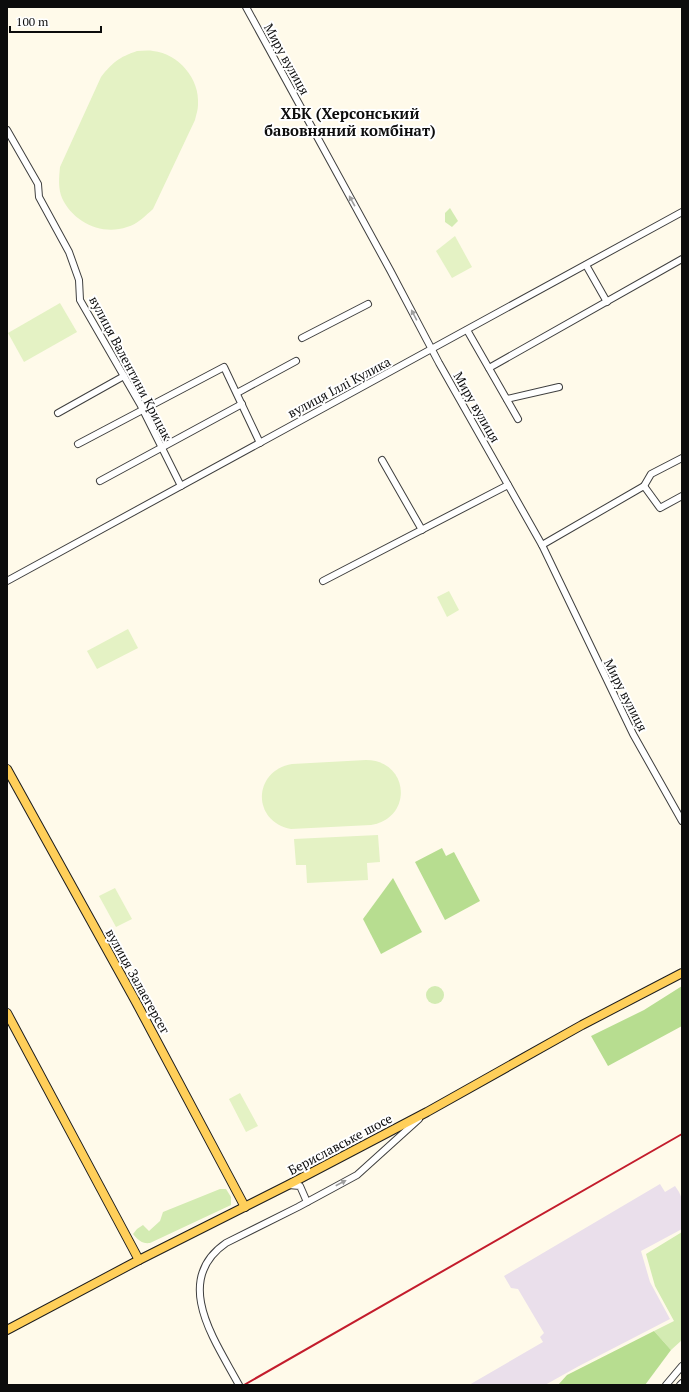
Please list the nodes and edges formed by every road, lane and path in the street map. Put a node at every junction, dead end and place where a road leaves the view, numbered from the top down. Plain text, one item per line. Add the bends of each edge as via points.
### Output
1 (246, 7) edge
2 (7, 130) edge
3 (682, 212) edge
4 (682, 259) edge
5 (586, 265) junction
6 (607, 302) junction
7 (368, 304) dead end
8 (467, 330) junction
9 (302, 338) dead end
10 (432, 350) junction
11 (296, 361) dead end
12 (489, 368) junction
13 (124, 376) junction
14 (559, 387) dead end
15 (237, 393) junction
16 (507, 399) junction
17 (242, 404) junction
18 (143, 410) junction
19 (58, 413) dead end
20 (518, 419) dead end
21 (260, 443) junction
22 (78, 444) dead end
23 (162, 448) junction
24 (682, 458) edge
25 (382, 460) dead end
26 (100, 481) dead end
27 (508, 485) junction
28 (181, 486) junction
29 (644, 486) junction
30 (682, 496) edge
31 (422, 530) junction
32 (542, 545) junction
33 (323, 581) dead end
34 (7, 582) edge
35 (7, 769) edge
36 (682, 821) edge
37 (682, 973) edge
38 (7, 1013) edge
39 (427, 1112) junction
40 (288, 1185) junction
41 (307, 1202) junction
42 (245, 1207) junction
43 (139, 1260) junction
44 (7, 1330) edge
45 (682, 1366) edge
46 (239, 1385) edge
47 (666, 1385) edge

10 -> 1 street, Миру вулиця
2 - 13 street, вулиця Валентини Крицак via 38,184 39,196 70,252 79,280 80,300
3 - 5 street, вулиця Іллі Кулика
4 - 6 street
5 - 6 street
5 - 8 street, вулиця Іллі Кулика
6 - 12 street
7 - 9 street
8 - 10 street, вулиця Іллі Кулика
8 - 12 street
10 - 21 street, вулиця Іллі Кулика
10 - 27 street, Миру вулиця
11 - 15 street
12 - 16 street
13 - 18 street, вулиця Валентини Крицак
13 - 19 street
14 - 16 street
15 - 17 street
15 - 18 street via 224,367
16 - 20 street
17 - 21 street
17 - 23 street
18 - 22 street
18 - 23 street, вулиця Валентини Крицак
21 - 28 street, вулиця Іллі Кулика
23 - 26 street
23 - 28 street, вулиця Валентини Крицак
24 - 29 street via 651,474
25 - 31 street
27 - 31 street
27 - 32 street, Миру вулиця
28 - 34 street, вулиця Іллі Кулика
29 - 30 street via 660,508
29 - 32 street
31 - 33 street
32 - 36 street, Миру вулиця via 627,723
35 - 42 main road, вулиця Залаегерсег
37 - 39 main road, Бериславське шосе via 582,1025
38 - 43 main road
39 - 40 main road, Бериславське шосе
41 -> 39 street via 357,1175
40 - 41 street via 300,1186
40 - 42 main road, Бериславське шосе
41 - 46 street via 226,1243 207,1262 201,1274 199,1284 203,1310 216,1344
42 - 43 main road, Бериславське шосе
43 - 44 main road, Бериславське шосе
45 - 47 street

